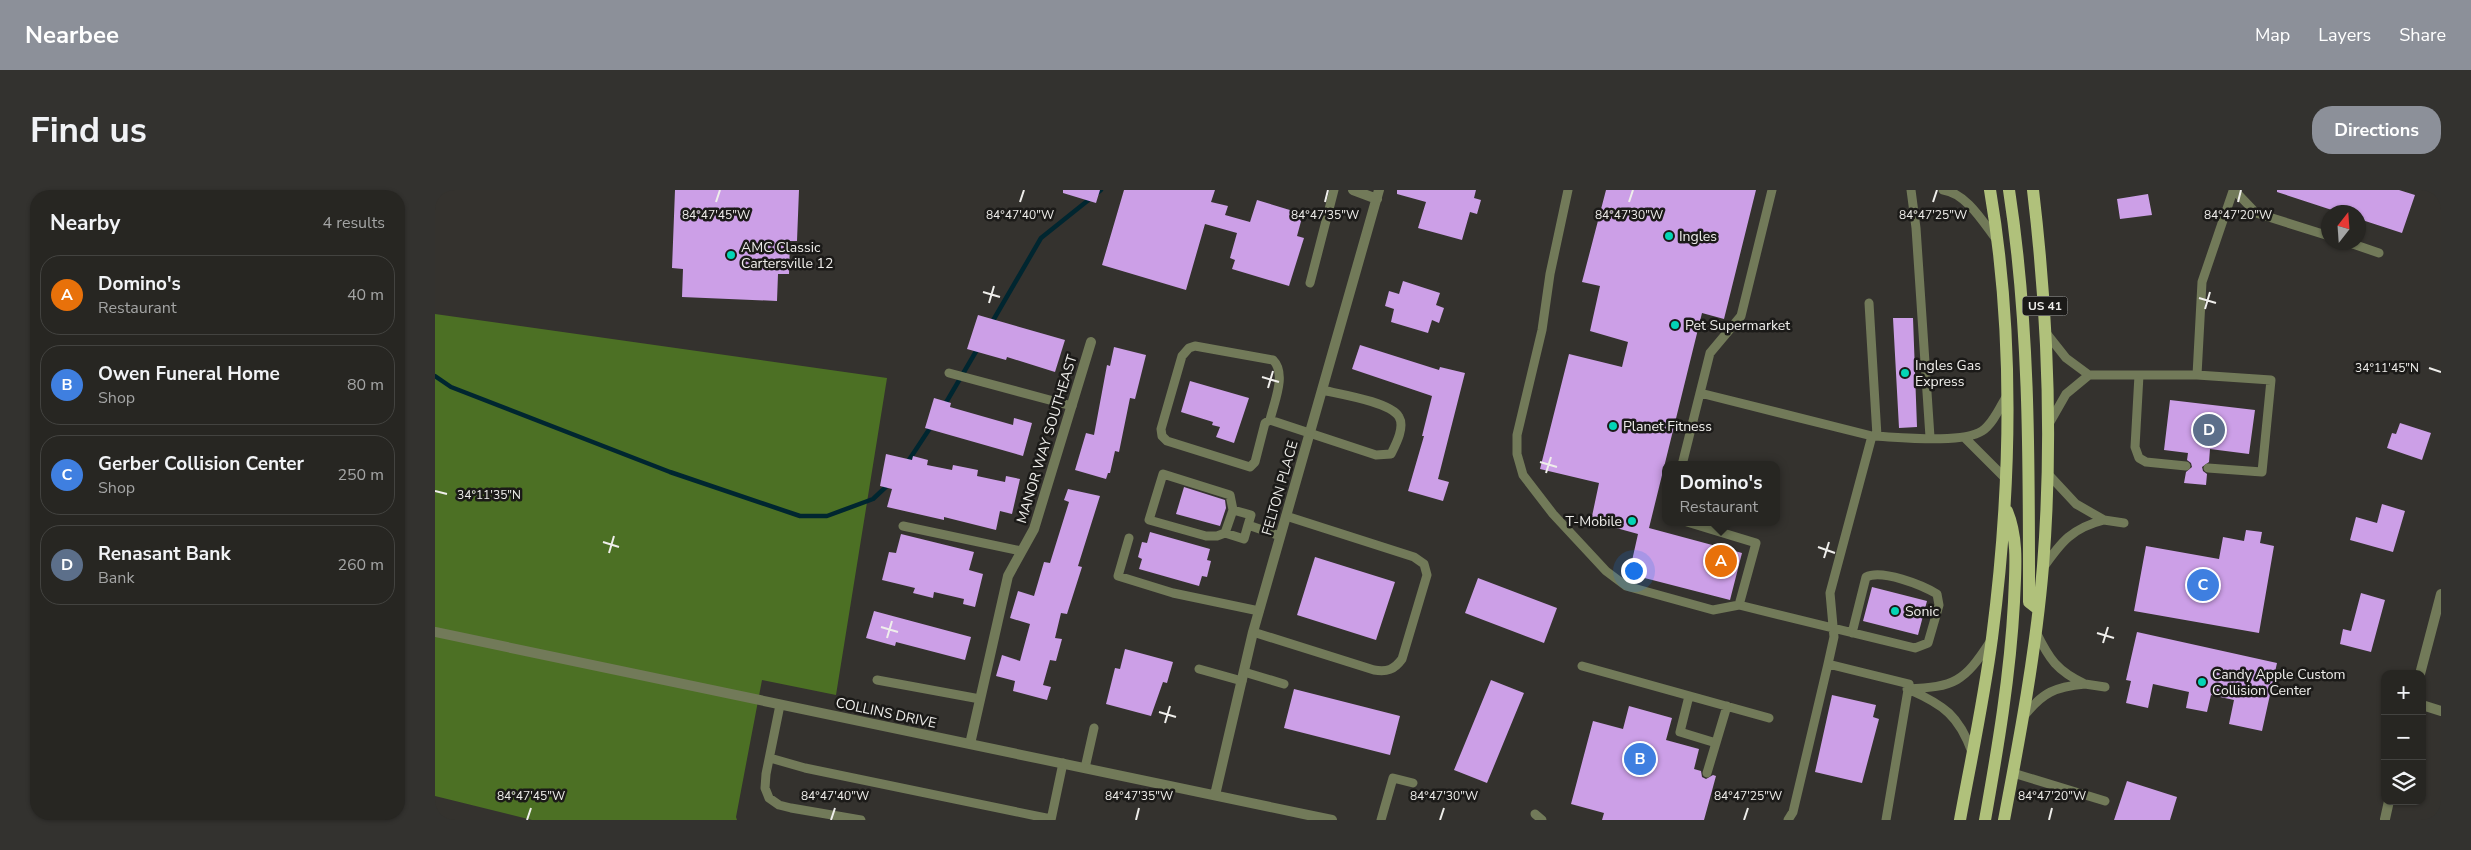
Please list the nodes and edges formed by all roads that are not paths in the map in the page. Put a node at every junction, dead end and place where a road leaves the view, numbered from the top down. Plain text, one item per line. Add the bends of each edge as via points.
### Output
1 (1335, 190) edge
2 (1353, 190) edge
3 (1568, 190) edge
4 (1771, 190) edge
5 (1911, 190) edge
6 (1949, 190) edge
7 (1990, 190) edge
8 (2009, 190) edge
9 (2033, 190) edge
10 (2233, 190) edge
11 (1378, 194) edge
12 (2321, 233) edge
13 (1997, 242) junction
14 (2366, 249) edge
15 (2379, 253) dead end
16 (1310, 283) dead end
17 (1869, 304) dead end
18 (2047, 334) junction
19 (1091, 342) dead end
20 (949, 373) dead end
21 (2089, 375) junction
22 (2139, 375) junction
23 (2197, 376) junction
24 (1322, 390) junction
25 (1699, 393) junction
26 (2006, 397) junction
27 (1071, 406) junction
28 (1269, 420) junction
29 (2050, 422) junction
30 (1309, 435) junction
31 (1875, 436) junction
32 (1931, 437) junction
33 (1965, 438) junction
34 (1683, 461) edge
35 (2186, 466) dead end
36 (2208, 468) dead end
37 (2049, 475) junction
38 (2006, 479) junction
39 (2005, 507) junction
40 (1233, 510) junction
41 (1286, 516) junction
42 (2104, 520) junction
43 (2123, 523) dead end
44 (1248, 525) junction
45 (903, 526) dead end
46 (1701, 526) edge
47 (1225, 533) junction
48 (1280, 536) junction
49 (1129, 538) dead end
50 (1021, 551) junction
51 (2043, 568) junction
52 (2441, 594) edge
53 (1739, 605) junction
54 (2038, 609) junction
55 (1259, 611) junction
56 (1834, 629) junction
57 (2036, 630) junction
58 (435, 632) edge
59 (1253, 632) junction
60 (1852, 633) junction
61 (1992, 639) junction
62 (1828, 664) junction
63 (1583, 666) dead end
64 (1199, 669) dead end
65 (2421, 670) edge
66 (1243, 676) junction
67 (877, 680) dead end
68 (1284, 684) dead end
69 (2085, 684) junction
70 (2105, 687) dead end
71 (1907, 689) junction
72 (1689, 696) junction
73 (980, 699) junction
74 (781, 705) junction
75 (1727, 706) junction
76 (2426, 706) edge
77 (2441, 711) edge
78 (1769, 718) dead end
79 (2022, 718) junction
80 (1094, 728) dead end
81 (1716, 743) junction
82 (970, 744) junction
83 (1973, 754) junction
84 (770, 758) junction
85 (1063, 763) junction
86 (1085, 768) junction
87 (1707, 773) dead end
88 (2013, 773) junction
89 (1413, 783) dead end
90 (1215, 795) junction
91 (2105, 801) dead end
92 (2388, 805) edge
93 (2385, 819) dead end
94 (861, 820) edge
95 (1051, 820) edge
96 (1330, 820) edge
97 (1381, 820) edge
98 (1788, 820) edge
99 (1886, 820) edge
100 (1959, 820) edge
101 (1985, 820) edge
102 (2004, 820) edge

1 - 16 lane
2 - 11 street
3 - 53 lane via 1542,330 1517,435 1517,454 1523,475 1553,514 1606,571 1626,586 1713,610
4 - 25 lane via 1741,316 1709,353
5 - 32 lane
6 - 13 lane via 1974,210
7 - 13 main road, US 41
8 - 54 main road via 2026,359 2029,602
9 - 18 main road, US 41
10 - 12 lane via 2256,213
10 - 23 lane via 2202,282
11 - 24 street, FELTON PLACE
13 - 26 main road, US 41
14 - 15 lane
17 - 31 lane
18 - 21 lane via 2065,358
18 - 29 main road, US 41
19 - 27 street, MANOR WAY SOUTHEAST
20 - 27 lane
21 - 22 lane
21 - 29 lane via 2066,394
22 - 23 lane
22 - 35 lane via 2135,448 2139,458 2146,462
23 - 36 lane via 2271,380 2262,472
24 - 30 street, FELTON PLACE
24 - 30 lane via 1393,410 1400,418 1401,427 1391,454 1384,456
25 - 31 lane
25 - 34 lane
26 - 33 lane via 1983,431
26 - 38 main road, US 41
27 - 50 street, MANOR WAY SOUTHEAST via 1034,529
28 - 28 lane via 1265,423 1255,462 1250,467 1167,441 1161,428 1182,356 1195,346 1273,360 1279,366 1280,375
28 - 30 lane
29 - 37 main road, US 41
30 - 41 street, FELTON PLACE
31 - 32 lane
31 - 56 lane via 1829,593
32 - 33 lane
33 - 38 lane
37 - 42 lane via 2076,504
37 - 51 main road, US 41
38 - 39 main road, US 41
39 - 61 main road, US 41
39 - 101 main road via 2013,530 2015,550 2013,626 2006,699
40 - 44 lane via 1251,515
40 - 47 lane
40 - 47 lane via 1230,495 1224,491 1163,474 1149,520 1205,536
41 - 48 street, FELTON PLACE
41 - 59 lane via 1414,557 1423,564 1427,575 1402,659 1396,668 1385,672
42 - 43 lane
42 - 51 lane via 2078,529
44 - 47 lane via 1244,538
44 - 48 lane
45 - 50 lane
46 - 53 lane via 1756,542
48 - 55 street, FELTON PLACE
49 - 55 lane via 1118,576 1173,593
50 - 73 street, MANOR WAY SOUTHEAST via 1008,576
51 - 54 main road, US 41
52 - 65 street
53 - 56 lane
54 - 57 main road, US 41
55 - 59 street, FELTON PLACE
56 - 60 lane
56 - 62 lane
57 - 69 lane via 2054,664
57 - 79 main road, US 41
58 - 74 street, COLLINS DRIVE
59 - 66 street, FELTON PLACE
60 - 60 lane via 1915,648 1928,643 1939,605 1937,594 1924,586 1874,573 1866,577
61 - 71 lane via 1975,665 1957,681 1934,688
61 - 83 main road, US 41
62 - 71 lane via 1909,684
62 - 98 lane via 1797,795
63 - 72 lane
64 - 66 lane
66 - 68 lane
66 - 90 street, FELTON PLACE
67 - 73 lane
69 - 70 lane
69 - 79 lane via 2060,687 2046,693
71 - 83 lane via 1947,710 1965,735
71 - 99 lane
72 - 75 lane
72 - 81 lane via 1680,732
73 - 82 street, MANOR WAY SOUTHEAST
74 - 82 street, COLLINS DRIVE
74 - 84 lane
75 - 78 lane
75 - 81 lane
76 - 77 street
79 - 88 main road, US 41
80 - 86 lane
81 - 87 lane
82 - 85 street, COLLINS DRIVE
83 - 100 main road, US 41
84 - 94 lane via 765,788 769,798 779,805
84 - 95 lane
85 - 86 street, COLLINS DRIVE
85 - 95 lane
86 - 90 street, COLLINS DRIVE
88 - 91 lane
88 - 102 main road, US 41
89 - 97 lane via 1393,778
90 - 96 street, COLLINS DRIVE
92 - 93 street

